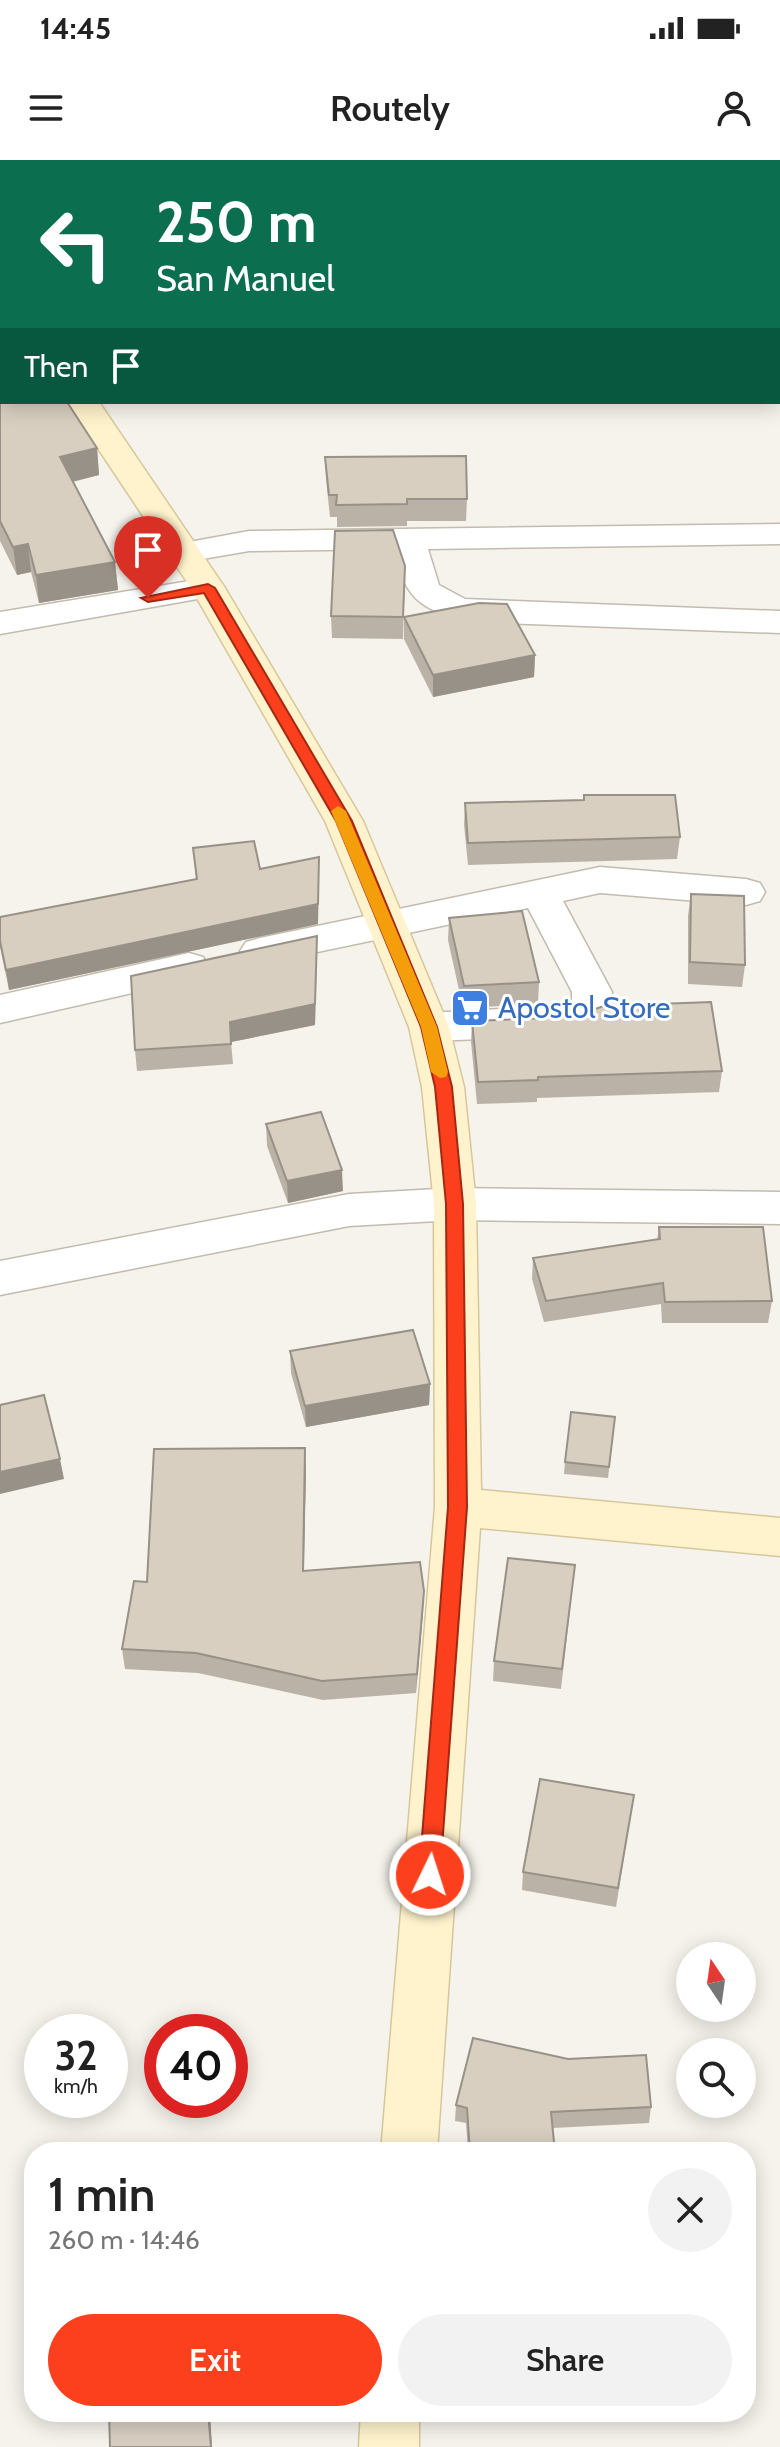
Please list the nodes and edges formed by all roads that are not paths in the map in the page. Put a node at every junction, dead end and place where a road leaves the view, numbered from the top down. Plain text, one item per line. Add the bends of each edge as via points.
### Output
1 (84, 404) edge
2 (780, 534) edge
3 (410, 540) junction
4 (185, 552) junction
5 (208, 588) junction
6 (780, 622) edge
7 (0, 623) edge
8 (539, 892) junction
9 (746, 892) dead end
10 (388, 925) junction
11 (0, 1009) edge
12 (429, 1027) junction
13 (455, 1204) junction
14 (780, 1208) edge
15 (0, 1278) edge
16 (458, 1507) junction
17 (780, 1537) edge
18 (410, 2142) edge
19 (390, 2422) edge
20 (389, 2447) edge

1 - 4 street
2 - 3 street
3 - 4 street via 249,541
3 - 6 street via 416,579 424,591 453,608
4 - 5 street
5 - 7 street
5 - 10 street via 337,809
8 - 9 street via 628,879
8 - 10 street
8 - 12 street via 592,992 592,1013 569,1022
10 - 11 street
10 - 12 street
12 - 13 street via 443,1087
13 - 14 street
13 - 15 street via 297,1218
13 - 16 street
16 - 17 street
16 - 18 street
19 - 20 street

